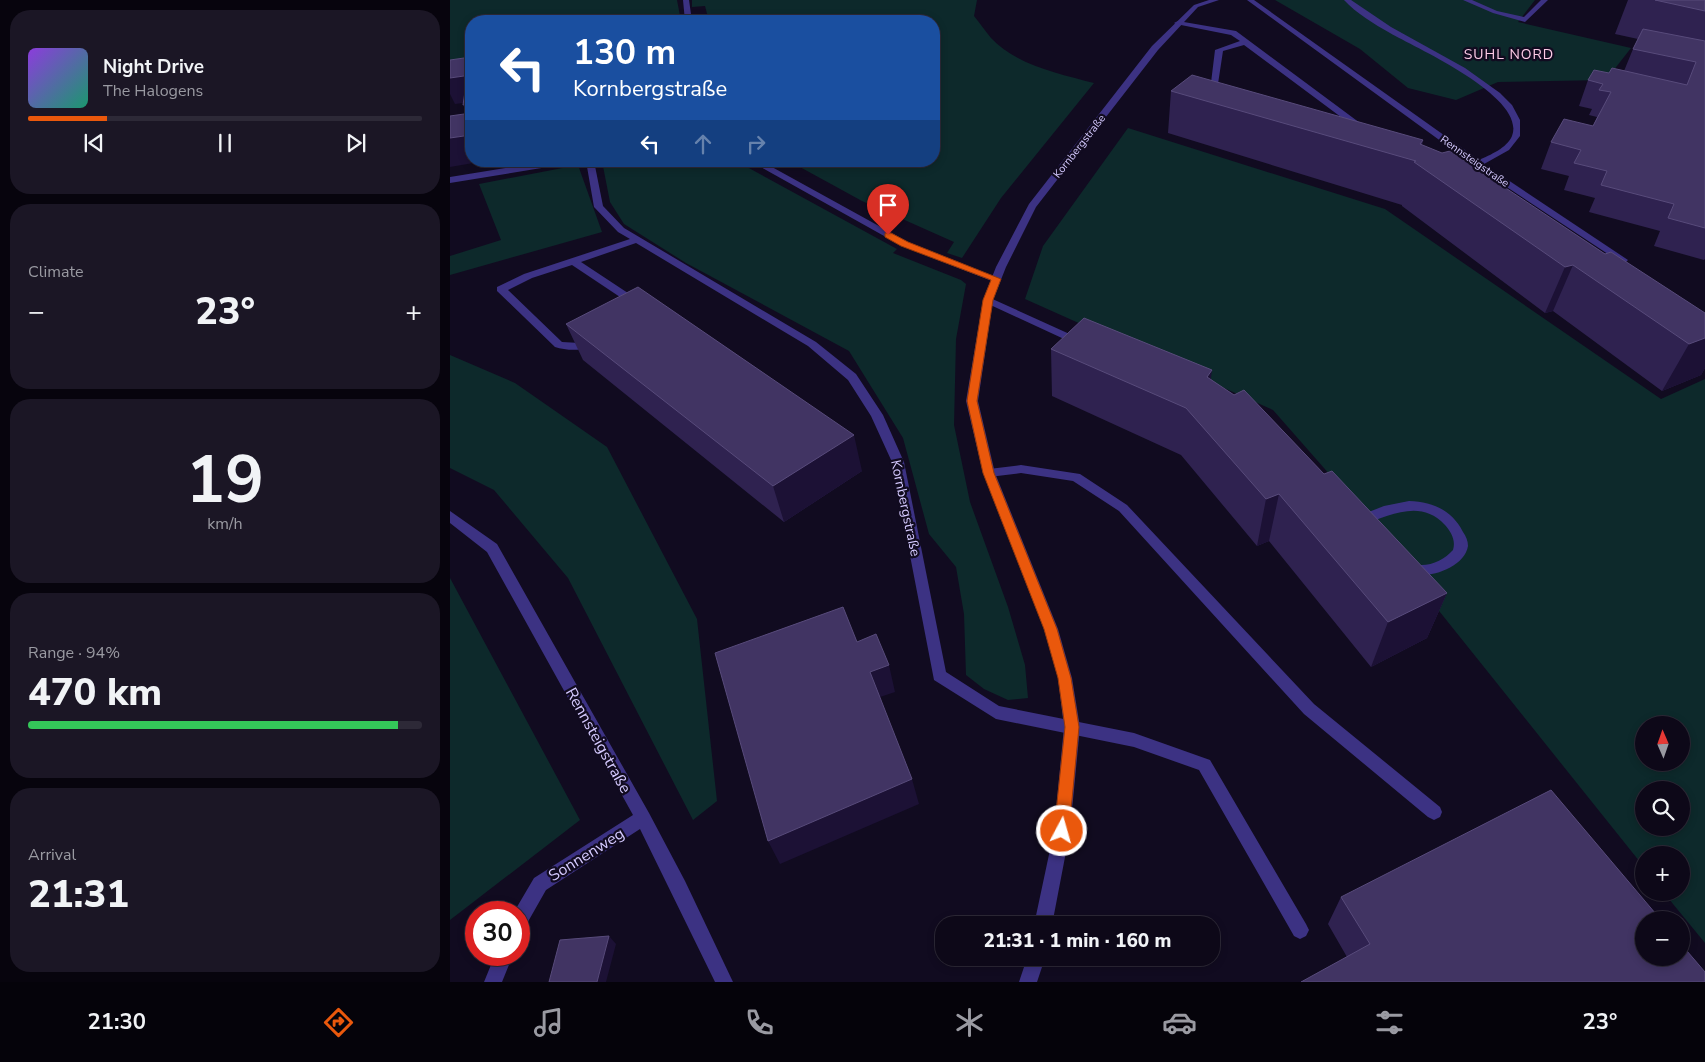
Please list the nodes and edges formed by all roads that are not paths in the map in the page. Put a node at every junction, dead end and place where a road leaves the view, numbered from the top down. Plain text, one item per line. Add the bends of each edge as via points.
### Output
1 (686, 0) edge
2 (1216, 0) edge
3 (1250, 0) edge
4 (1347, 0) edge
5 (1466, 0) edge
6 (1545, 0) edge
7 (688, 15) edge
8 (1178, 23) junction
9 (1245, 42) junction
10 (1210, 108) edge
11 (1364, 138) edge
12 (1478, 164) junction
13 (529, 167) edge
14 (591, 167) edge
15 (765, 167) edge
16 (450, 180) edge
17 (637, 240) junction
18 (573, 261) junction
19 (1632, 266) edge
20 (996, 279) junction
21 (988, 300) junction
22 (642, 308) edge
23 (598, 340) edge
24 (1094, 349) edge
25 (989, 473) junction
26 (450, 516) edge
27 (1372, 533) edge
28 (1395, 559) edge
29 (1072, 727) junction
30 (1434, 812) dead end
31 (643, 818) junction
32 (530, 902) edge
33 (1045, 916) edge
34 (1300, 930) dead end
35 (500, 966) edge
36 (1033, 966) edge
37 (493, 982) edge
38 (724, 982) edge
39 (1028, 982) edge

1 - 7 street
2 - 8 street, Kornbergstraße via 1196,6
3 - 12 street, Rennsteigstraße
4 - 12 street via 1392,32 1489,88 1509,106 1517,121 1515,138 1505,150
5 - 6 street via 1526,20
8 - 9 street via 1233,33
8 - 20 street, Kornbergstraße via 1032,206
9 - 10 street via 1219,50
9 - 11 street via 1357,126
12 - 19 street, Rennsteigstraße
13 - 16 street
14 - 17 street, Kornbergstraße via 599,207 621,230
15 - 20 street via 904,244
17 - 18 street
17 - 29 street, Kornbergstraße via 812,344 852,377 877,415 898,462 939,676 996,712
18 - 22 street
18 - 23 street via 501,289 559,345 581,346
20 - 21 street, Kornbergstraße
21 - 24 street
21 - 25 street, Kornbergstraße via 972,401
25 - 29 street, Kornbergstraße via 1051,629 1065,678
25 - 30 street via 1021,470 1076,477 1124,508 1309,709
26 - 31 street, Rennsteigstraße via 492,548
27 - 28 street via 1358,517 1395,506 1422,506 1448,519 1460,538 1461,547 1456,556 1441,564 1419,570 1401,566
29 - 33 street, Kornbergstraße via 1062,831
29 - 34 street via 1134,740 1204,765
31 - 32 street, Sonnenweg via 540,884
31 - 38 street, Rennsteigstraße via 680,886
35 - 37 street
36 - 39 street

